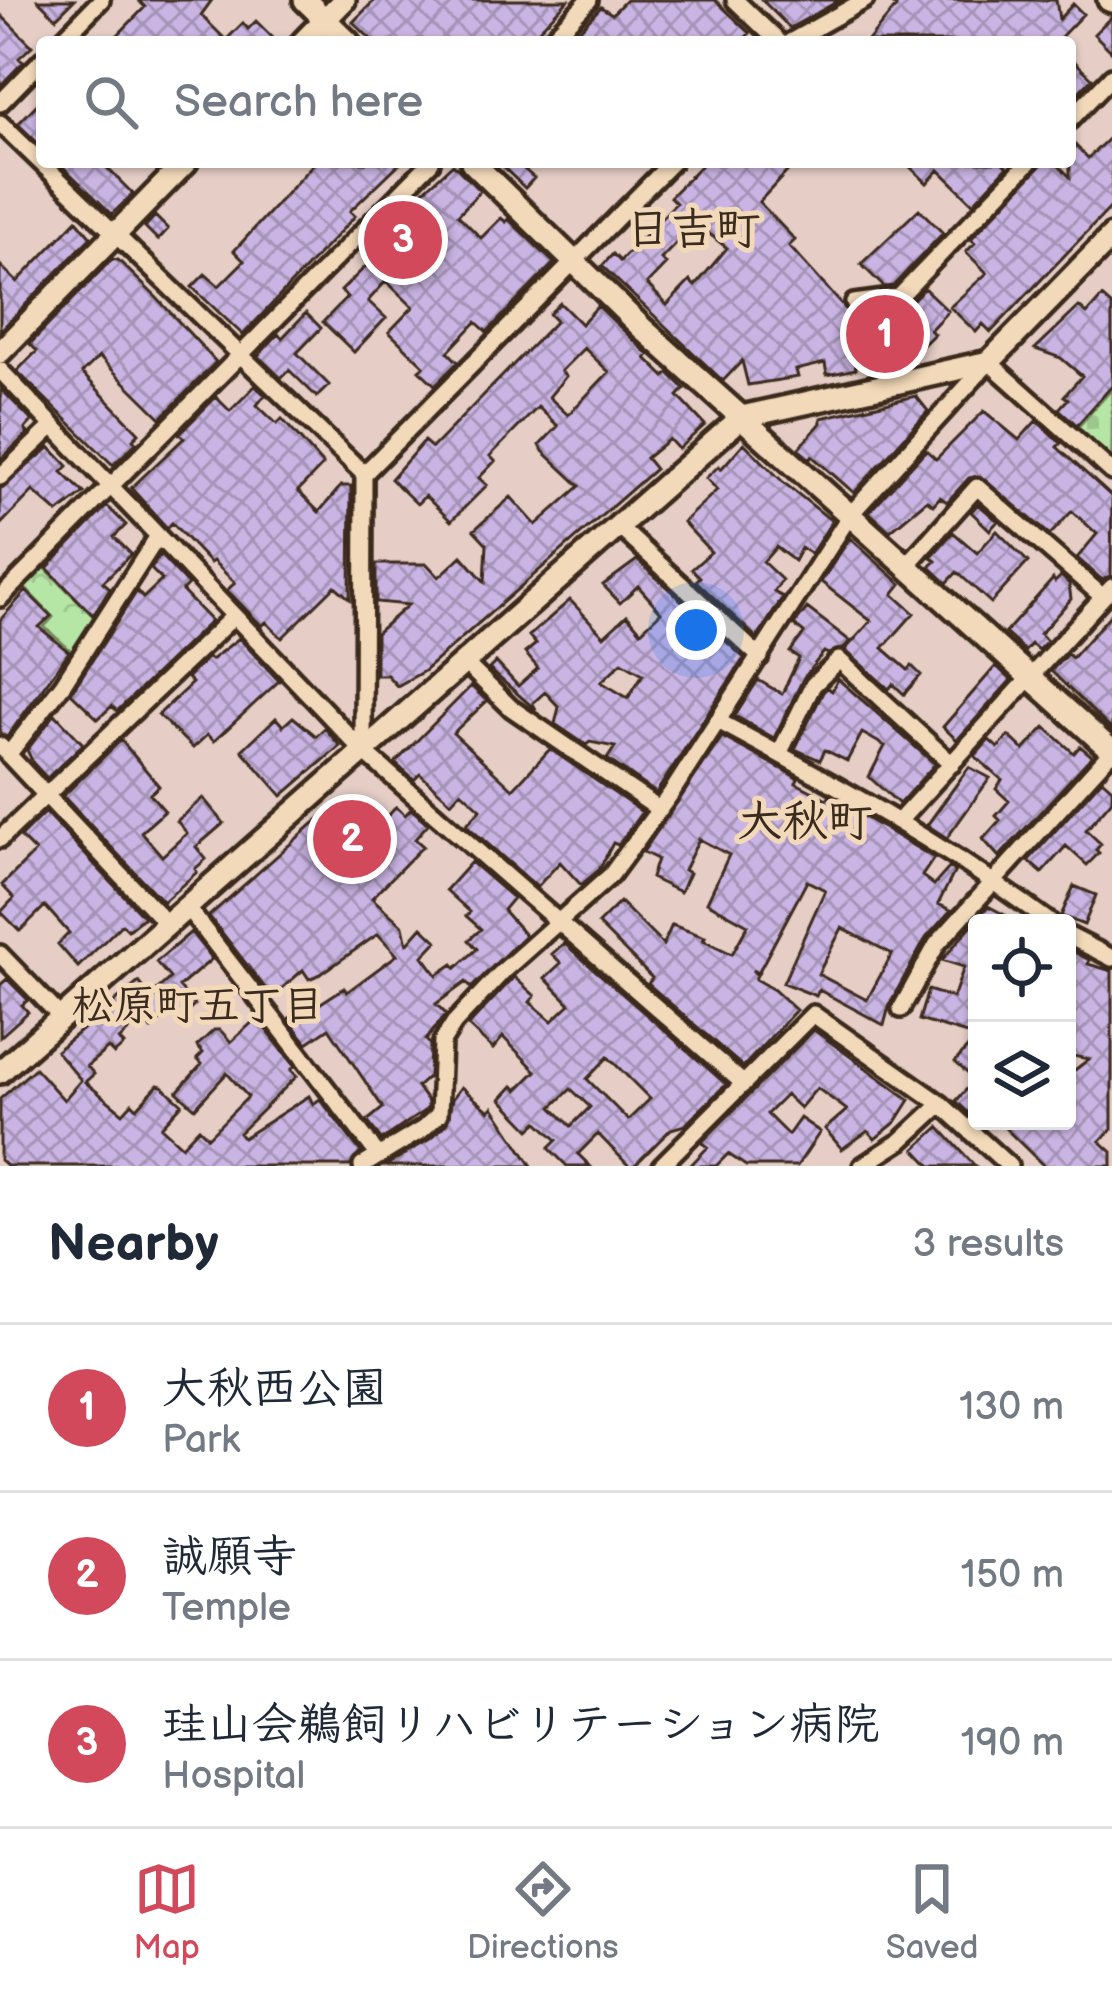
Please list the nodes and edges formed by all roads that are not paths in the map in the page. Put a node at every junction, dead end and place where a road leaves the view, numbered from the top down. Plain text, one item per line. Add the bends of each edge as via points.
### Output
1 (101, 0) edge
2 (305, 0) edge
3 (344, 0) edge
4 (589, 0) edge
5 (735, 0) edge
6 (865, 0) edge
7 (325, 20) junction
8 (66, 36) edge
9 (309, 36) edge
10 (342, 36) edge
11 (554, 36) edge
12 (772, 36) edge
13 (801, 36) edge
14 (36, 66) edge
15 (1112, 76) edge
16 (0, 104) edge
17 (1076, 114) edge
18 (0, 123) edge
19 (36, 158) edge
20 (47, 168) edge
21 (180, 168) edge
22 (425, 168) edge
23 (478, 168) edge
24 (666, 168) edge
25 (1023, 168) edge
26 (116, 235) junction
27 (1112, 236) edge
28 (575, 263) junction
29 (854, 303) dead end
30 (0, 352) edge
31 (241, 356) junction
32 (989, 362) junction
33 (0, 370) edge
34 (742, 417) junction
35 (53, 426) junction
36 (1112, 472) edge
37 (364, 474) junction
38 (0, 477) edge
39 (112, 488) junction
40 (850, 515) junction
41 (618, 526) junction
42 (158, 536) junction
43 (907, 565) junction
44 (1108, 592) edge
45 (0, 598) edge
46 (234, 616) junction
47 (760, 657) junction
48 (464, 662) junction
49 (1032, 676) junction
50 (718, 721) junction
51 (4, 751) edge
52 (1112, 751) edge
53 (363, 752) junction
54 (779, 754) junction
55 (952, 764) junction
56 (46, 795) junction
57 (660, 810) junction
58 (900, 820) junction
59 (0, 839) edge
60 (994, 881) junction
61 (186, 906) junction
62 (1039, 914) edge
63 (557, 920) junction
64 (166, 923) junction
65 (1076, 939) edge
66 (0, 954) edge
67 (1112, 958) edge
68 (902, 1009) dead end
69 (61, 1018) junction
70 (0, 1072) edge
71 (744, 1084) junction
72 (940, 1104) junction
73 (379, 1156) junction
74 (362, 1166) edge
75 (661, 1166) edge
76 (862, 1166) edge
77 (1009, 1166) edge

1 - 8 street
2 - 7 street
3 - 7 street
4 - 11 street
5 - 12 street
6 - 13 street
7 - 9 street
7 - 10 street
14 - 16 street
15 - 17 street
18 - 19 street
20 - 26 street
21 - 26 street
22 - 31 street
23 - 28 street
24 - 28 street
25 - 29 street via 899,297
26 - 30 street
26 - 31 street
27 - 32 street
28 - 34 street
28 - 37 street
31 - 37 street
31 - 39 street
32 - 34 street
32 - 36 street
32 - 40 street
33 - 35 street
34 - 40 street
34 - 41 street
35 - 38 street
35 - 39 street
37 - 53 street
39 - 42 street
39 - 45 street
40 - 43 street
40 - 47 street
41 - 47 street
41 - 48 street
42 - 46 street
42 - 51 street via 64,684
43 - 44 street via 977,487
43 - 49 street
44 - 49 street
46 - 53 street
46 - 56 street
47 - 50 street
48 - 53 street
48 - 57 street via 511,708
49 - 52 street
49 - 55 street
50 - 54 street
50 - 57 street
51 - 56 street
52 - 60 street
53 - 61 street
53 - 63 street
54 - 55 street via 813,685 839,660
54 - 58 street
55 - 58 street
56 - 59 street
56 - 64 street
57 - 63 street via 611,875
58 - 60 street
60 - 62 street
60 - 68 street via 938,944
61 - 64 street
61 - 73 street
63 - 71 street
63 - 73 street via 442,1042 439,1114
64 - 69 street
65 - 67 street
66 - 69 street
69 - 70 street
71 - 72 street via 813,1014
71 - 75 street
72 - 76 street
72 - 77 street
73 - 74 street

